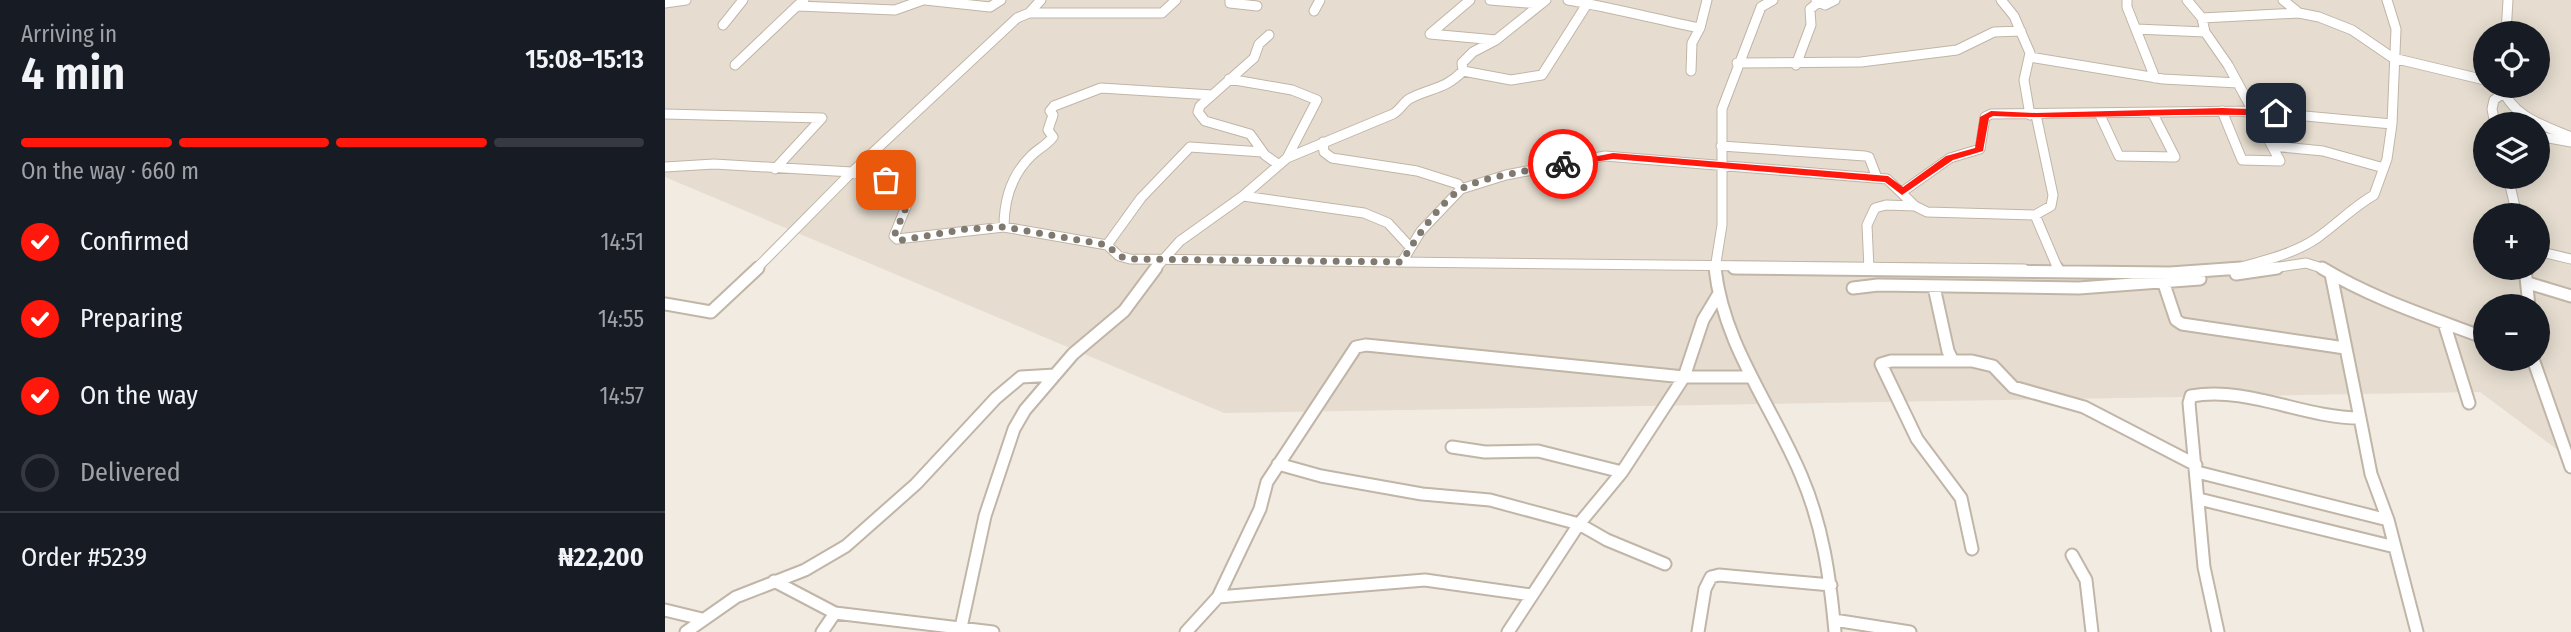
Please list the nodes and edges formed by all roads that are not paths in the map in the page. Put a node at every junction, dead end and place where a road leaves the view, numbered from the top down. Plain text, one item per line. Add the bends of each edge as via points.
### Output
1 (685, 0) edge
2 (743, 0) edge
3 (924, 0) edge
4 (1001, 0) edge
5 (1041, 0) edge
6 (1135, 0) edge
7 (1176, 0) edge
8 (1230, 0) edge
9 (1320, 0) edge
10 (1470, 0) edge
11 (1490, 0) edge
12 (1568, 0) edge
13 (1707, 0) edge
14 (1764, 0) edge
15 (1772, 0) edge
16 (1835, 0) edge
17 (2001, 0) edge
18 (2127, 0) edge
19 (2187, 0) edge
20 (2283, 0) edge
21 (2388, 0) edge
22 (2508, 0) edge
23 (1818, 1) edge
24 (1543, 2) edge
25 (665, 3) edge
26 (801, 3) edge
27 (1587, 4) junction
28 (1257, 6) dead end
29 (1314, 11) dead end
30 (1122, 12) junction
31 (1029, 13) junction
32 (2299, 13) junction
33 (2202, 18) junction
34 (2507, 21) edge
35 (723, 25) dead end
36 (1700, 28) junction
37 (2137, 29) junction
38 (2021, 31) junction
39 (2205, 32) junction
40 (1269, 35) dead end
41 (1496, 40) junction
42 (2031, 57) junction
43 (2393, 58) junction
44 (1737, 64) junction
45 (735, 65) dead end
46 (1795, 65) junction
47 (1463, 71) junction
48 (1691, 71) dead end
49 (2473, 77) edge
50 (2155, 78) junction
51 (1229, 79) junction
52 (2238, 83) junction
53 (1212, 94) junction
54 (2510, 98) edge
55 (2222, 111) junction
56 (2252, 111) junction
57 (2152, 112) junction
58 (2099, 113) junction
59 (665, 114) edge
60 (2033, 115) junction
61 (2392, 124) junction
62 (2571, 136) edge
63 (2550, 138) edge
64 (1324, 142) junction
65 (2571, 142) edge
66 (1721, 146) junction
67 (2272, 146) junction
68 (1262, 152) junction
69 (1287, 158) junction
70 (1279, 165) junction
71 (1721, 165) junction
72 (665, 167) edge
73 (2384, 168) junction
74 (775, 169) junction
75 (852, 172) junction
76 (1877, 178) junction
77 (1461, 189) junction
78 (1902, 192) junction
79 (1244, 196) junction
80 (1915, 206) junction
81 (2035, 215) junction
82 (1004, 227) junction
83 (1107, 245) junction
84 (1410, 247) junction
85 (2550, 254) edge
86 (2571, 259) edge
87 (1161, 260) junction
88 (1402, 262) junction
89 (1715, 267) junction
90 (1869, 269) junction
91 (2058, 270) junction
92 (2331, 274) junction
93 (2527, 280) edge
94 (2164, 284) junction
95 (2528, 284) junction
96 (1934, 287) junction
97 (1853, 288) dead end
98 (2528, 294) edge
99 (1718, 295) junction
100 (2571, 296) edge
101 (665, 304) edge
102 (2444, 323) junction
103 (2473, 334) edge
104 (2345, 348) junction
105 (1954, 361) junction
106 (2538, 371) edge
107 (1055, 375) junction
108 (1684, 377) junction
109 (1749, 377) junction
110 (2469, 403) dead end
111 (2360, 418) junction
112 (2566, 441) edge
113 (1452, 447) dead end
114 (1278, 464) junction
115 (2571, 467) edge
116 (2196, 469) junction
117 (1622, 472) junction
118 (2199, 499) junction
119 (2388, 520) junction
120 (1579, 524) junction
121 (2395, 547) junction
122 (1972, 549) dead end
123 (2072, 555) dead end
124 (1665, 564) dead end
125 (774, 581) junction
126 (1831, 585) junction
127 (1531, 595) junction
128 (1218, 597) junction
129 (665, 610) edge
130 (835, 613) junction
131 (702, 619) junction
132 (1835, 626) edge
133 (961, 630) edge
134 (1513, 631) edge
135 (686, 632) edge
136 (822, 632) edge
137 (993, 632) edge
138 (1186, 632) edge
139 (1698, 632) edge
140 (1910, 632) edge
141 (2092, 632) edge
142 (2218, 632) edge
143 (2417, 632) edge

1 - 25 street
2 - 35 street
3 - 4 street via 990,7
3 - 26 street via 895,10
5 - 31 street
6 - 30 street
7 - 30 street via 1162,13
8 - 28 street
9 - 29 street
10 - 41 street via 1430,34
11 - 24 street
12 - 27 street
13 - 36 street
14 - 15 street
15 - 44 street via 1761,7
16 - 23 street via 1828,5
17 - 38 street
18 - 37 street
19 - 33 street
20 - 32 street
21 - 43 street via 2396,29
22 - 34 street
23 - 46 street via 1810,9 1811,24
24 - 41 street
26 - 45 street
27 - 36 street
27 - 47 street via 1542,75 1511,80
30 - 31 street
31 - 75 street via 1014,20
32 - 33 street
32 - 43 street via 2352,30
33 - 39 street
36 - 48 street via 1692,43
37 - 39 street
37 - 50 street
38 - 42 street
38 - 46 street via 1994,32 1957,50
39 - 52 street
40 - 51 street via 1254,58
41 - 47 street via 1473,52 1462,63
42 - 50 street
42 - 60 street via 2024,80
43 - 49 street
43 - 61 street
44 - 46 street
44 - 66 street via 1721,109
47 - 64 street via 1449,85 1408,100 1393,114
50 - 52 street
51 - 53 street
51 - 69 street via 1292,90 1317,100
52 - 56 street
53 - 68 street via 1200,106 1201,117 1250,134
53 - 82 street via 1101,88 1054,106 1048,131 1051,141 1017,172 1004,206
54 - 62 street via 2529,118
55 - 56 street
55 - 57 street
55 - 67 street via 2242,160 2280,161
56 - 61 street
56 - 67 street
57 - 58 street
57 - 58 street via 2175,157 2119,156
58 - 60 street
59 - 74 street via 822,117
60 - 78 street via 1987,115 1980,149 1950,158
60 - 81 street via 2053,195 2051,205
61 - 73 street
63 - 65 street
64 - 69 street
64 - 77 street via 1324,152 1332,158 1417,172 1458,184
66 - 71 street
66 - 76 street via 1865,156
67 - 73 street via 2323,151
68 - 70 street
68 - 83 street via 1190,147 1141,198
69 - 70 street
70 - 79 street
71 - 76 street
71 - 77 street via 1605,156 1506,175
71 - 89 street via 1722,225
72 - 74 street via 714,164
73 - 91 street via 2370,198 2316,239 2278,256 2232,270 2194,273
74 - 75 street
75 - 82 street via 886,180 907,205 894,236 897,239
75 - 101 street via 713,312
76 - 78 street via 1891,180
77 - 84 street
78 - 80 street
79 - 84 street via 1364,213 1388,223
79 - 87 street
80 - 81 street via 1927,212
80 - 90 street via 1875,208 1867,225
81 - 91 street
82 - 83 street
83 - 87 street via 1119,256
84 - 88 street
85 - 86 street
87 - 88 street
87 - 107 street via 1124,311
88 - 89 street
89 - 90 street
89 - 99 street
90 - 91 street
92 - 94 street via 2307,263
92 - 102 street
92 - 104 street
93 - 95 street
94 - 96 street
94 - 104 street via 2176,320 2182,324
95 - 98 street
95 - 100 street
96 - 97 street
96 - 105 street
99 - 108 street via 1703,320
99 - 109 street
102 - 103 street
102 - 110 street
104 - 111 street
105 - 116 street via 1993,366 2013,387 2084,407
105 - 122 street via 1881,364 1917,439 1961,498
106 - 112 street
107 - 125 street via 1021,377 916,484 846,546 805,570
107 - 133 street via 1024,410 1014,429 985,516
108 - 109 street
108 - 114 street via 1356,347
108 - 117 street
109 - 126 street via 1801,474 1821,528
111 - 116 street via 2198,393 2189,403
111 - 119 street via 2371,474
112 - 115 street
113 - 117 street via 1538,451
114 - 120 street via 1422,494 1490,500
114 - 128 street
116 - 118 street
116 - 119 street
117 - 120 street
118 - 121 street
118 - 142 street via 2204,567
119 - 121 street
120 - 124 street
120 - 127 street
121 - 143 street
123 - 141 street via 2086,580
125 - 130 street
125 - 131 street via 736,597
126 - 132 street
126 - 139 street via 1711,577
127 - 128 street via 1425,580
127 - 134 street
128 - 138 street
129 - 131 street
130 - 133 street
130 - 136 street
131 - 135 street
132 - 140 street
133 - 137 street

